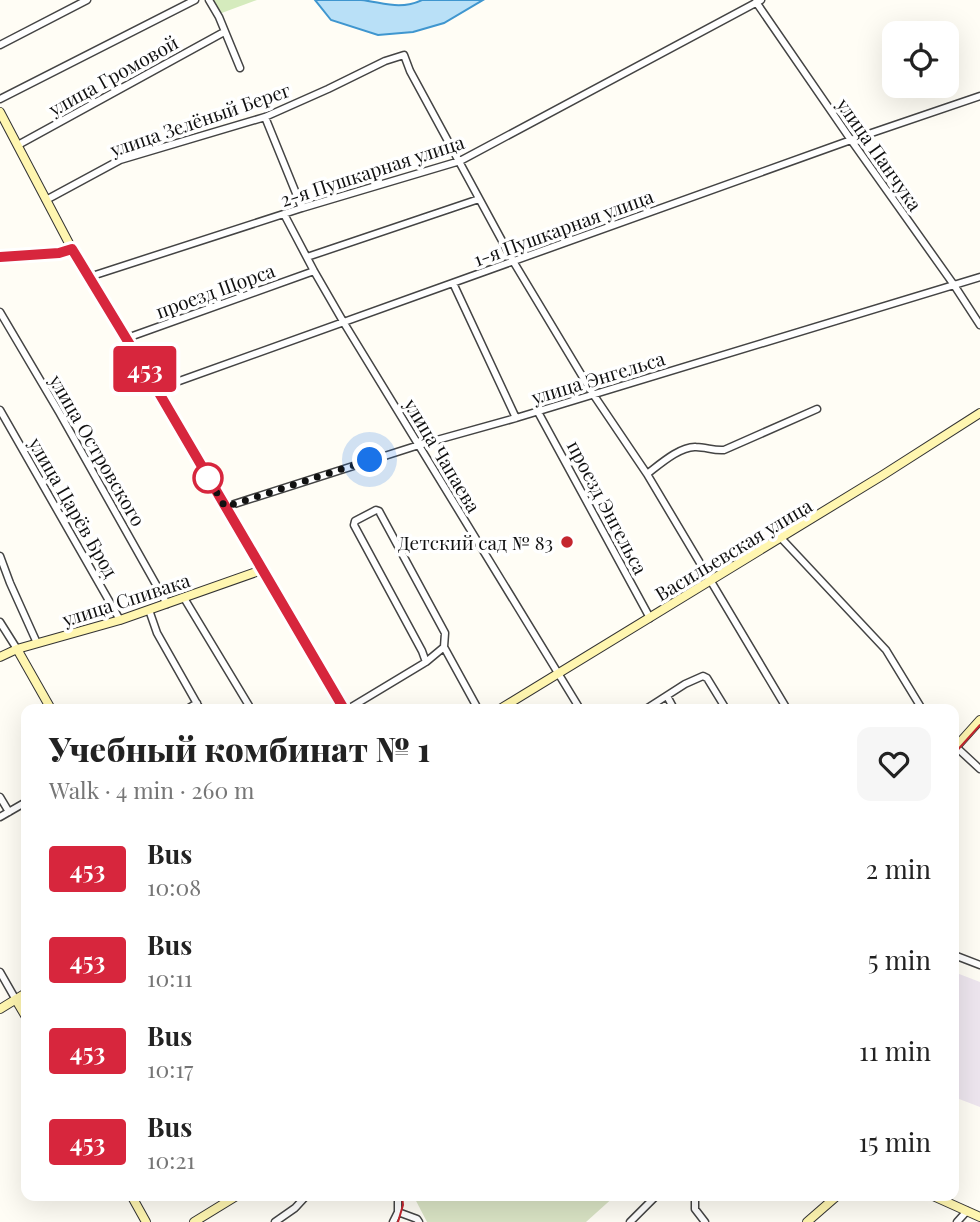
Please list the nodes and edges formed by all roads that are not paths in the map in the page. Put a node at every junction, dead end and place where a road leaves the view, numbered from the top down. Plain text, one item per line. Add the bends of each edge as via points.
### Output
1 (87, 0) edge
2 (195, 0) edge
3 (209, 0) edge
4 (757, 1) edge
5 (224, 32) junction
6 (0, 45) edge
7 (240, 68) dead end
8 (980, 96) edge
9 (0, 99) edge
10 (0, 112) edge
11 (265, 117) junction
12 (851, 140) junction
13 (18, 145) junction
14 (460, 161) junction
15 (480, 199) junction
16 (46, 200) junction
17 (302, 208) junction
18 (284, 214) junction
19 (72, 249) junction
20 (0, 257) edge
21 (307, 257) junction
22 (513, 261) junction
23 (314, 271) junction
24 (89, 277) junction
25 (980, 277) edge
26 (453, 283) junction
27 (954, 285) junction
28 (0, 312) edge
29 (345, 323) junction
30 (980, 325) edge
31 (127, 338) junction
32 (157, 389) junction
33 (593, 394) junction
34 (817, 409) dead end
35 (0, 410) edge
36 (538, 412) junction
37 (980, 413) edge
38 (516, 418) junction
39 (419, 445) junction
40 (647, 474) junction
41 (225, 507) junction
42 (781, 538) junction
43 (0, 556) edge
44 (262, 570) junction
45 (710, 581) junction
46 (184, 598) junction
47 (167, 604) junction
48 (149, 610) junction
49 (650, 618) junction
50 (120, 620) junction
51 (0, 622) edge
52 (37, 643) junction
53 (444, 647) junction
54 (17, 649) junction
55 (0, 657) edge
56 (426, 662) junction
57 (559, 673) junction
58 (667, 696) junction
59 (48, 704) edge
60 (198, 704) edge
61 (248, 704) edge
62 (343, 704) edge
63 (355, 704) edge
64 (475, 704) edge
65 (508, 704) edge
66 (577, 704) edge
67 (654, 704) edge
68 (671, 704) edge
69 (723, 704) edge
70 (784, 704) edge
71 (919, 704) edge
72 (980, 720) edge
73 (959, 742) edge
74 (959, 751) edge
75 (980, 769) edge
76 (0, 797) edge
77 (21, 805) edge
78 (9, 811) junction
79 (0, 817) edge
80 (959, 957) edge
81 (980, 965) edge
82 (0, 972) edge
83 (21, 996) edge
84 (16, 1000) junction
85 (21, 1008) edge
86 (0, 1009) edge
87 (134, 1201) edge
88 (228, 1201) edge
89 (301, 1201) edge
90 (398, 1201) edge
91 (651, 1201) edge
92 (695, 1201) edge
93 (831, 1201) edge
94 (944, 1201) edge
95 (967, 1211) junction
96 (398, 1212) junction
97 (980, 1217) edge
98 (146, 1222) edge
99 (194, 1222) edge
100 (275, 1222) edge
101 (393, 1222) edge
102 (419, 1222) edge
103 (630, 1222) edge
104 (705, 1222) edge
105 (807, 1222) edge
106 (957, 1222) edge

1 - 6 street
2 - 9 street
3 - 5 street
4 - 12 street, улица Панчука
4 - 14 street, 2-я Пушкарная улица
5 - 7 street
5 - 13 street, улица Громовой
8 - 12 street, 1-я Пушкарная улица
10 - 13 main road
11 - 14 street, улица Зелёный Берег via 404,55
11 - 16 street, улица Зелёный Берег via 120,160
11 - 17 street
12 - 22 street, 1-я Пушкарная улица
12 - 27 street, улица Панчука
13 - 16 main road
14 - 15 street
14 - 17 street, 2-я Пушкарная улица
15 - 21 street
15 - 22 street
16 - 19 main road
17 - 18 street, 2-я Пушкарная улица
18 - 21 street, улица Чапаева
18 - 24 street, 2-я Пушкарная улица
19 - 20 main road
19 - 24 main road
21 - 23 street, улица Чапаева
22 - 26 street, 1-я Пушкарная улица
22 - 33 street
23 - 29 street, улица Чапаева
23 - 31 street, проезд Щорса
24 - 31 main road
25 - 27 street, улица Энгельса
26 - 29 street, 1-я Пушкарная улица
26 - 38 street
27 - 30 street, улица Панчука
27 - 33 street, улица Энгельса
28 - 47 street, улица Островского
29 - 32 street, 1-я Пушкарная улица
29 - 39 street, улица Чапаева
31 - 32 main road
32 - 41 main road
33 - 36 street, улица Энгельса
33 - 40 street
34 - 40 street via 724,450 688,448
35 - 50 street, улица Царёв Брод
36 - 38 street, улица Энгельса
36 - 49 street, проезд Энгельса
37 - 42 main road, Васильевская улица
38 - 39 street, улица Энгельса
39 - 41 street, улица Энгельса
39 - 57 street, улица Чапаева
40 - 45 street
41 - 44 main road
42 - 45 main road, Васильевская улица
42 - 71 street via 886,650
43 - 52 street
44 - 46 main road, улица Спивака
44 - 62 main road
45 - 49 main road, Васильевская улица
45 - 70 street
46 - 47 main road, улица Спивака
46 - 61 street
47 - 48 main road, улица Спивака
48 - 50 main road, улица Спивака
48 - 60 street via 157,633
49 - 57 main road, Васильевская улица
50 - 52 main road, улица Спивака
51 - 54 street
52 - 54 main road, улица Спивака
53 - 56 street
53 - 56 street via 445,633 379,511 373,510 354,526
53 - 64 street
54 - 55 main road, улица Спивака
54 - 59 main road
56 - 63 street
57 - 65 main road, Васильевская улица
57 - 66 street, улица Чапаева
58 - 67 street
58 - 68 street
58 - 69 street via 699,677 706,678
72 - 73 main road
74 - 75 street
76 - 78 street
77 - 78 street
78 - 79 street
80 - 81 street
82 - 84 street
83 - 84 main road
84 - 85 main road
84 - 86 main road
87 - 98 main road
88 - 99 main road
89 - 100 street
90 - 96 street
91 - 103 street
92 - 104 street
93 - 105 main road
94 - 95 main road
95 - 97 main road
95 - 106 street
96 - 101 street
96 - 102 street

